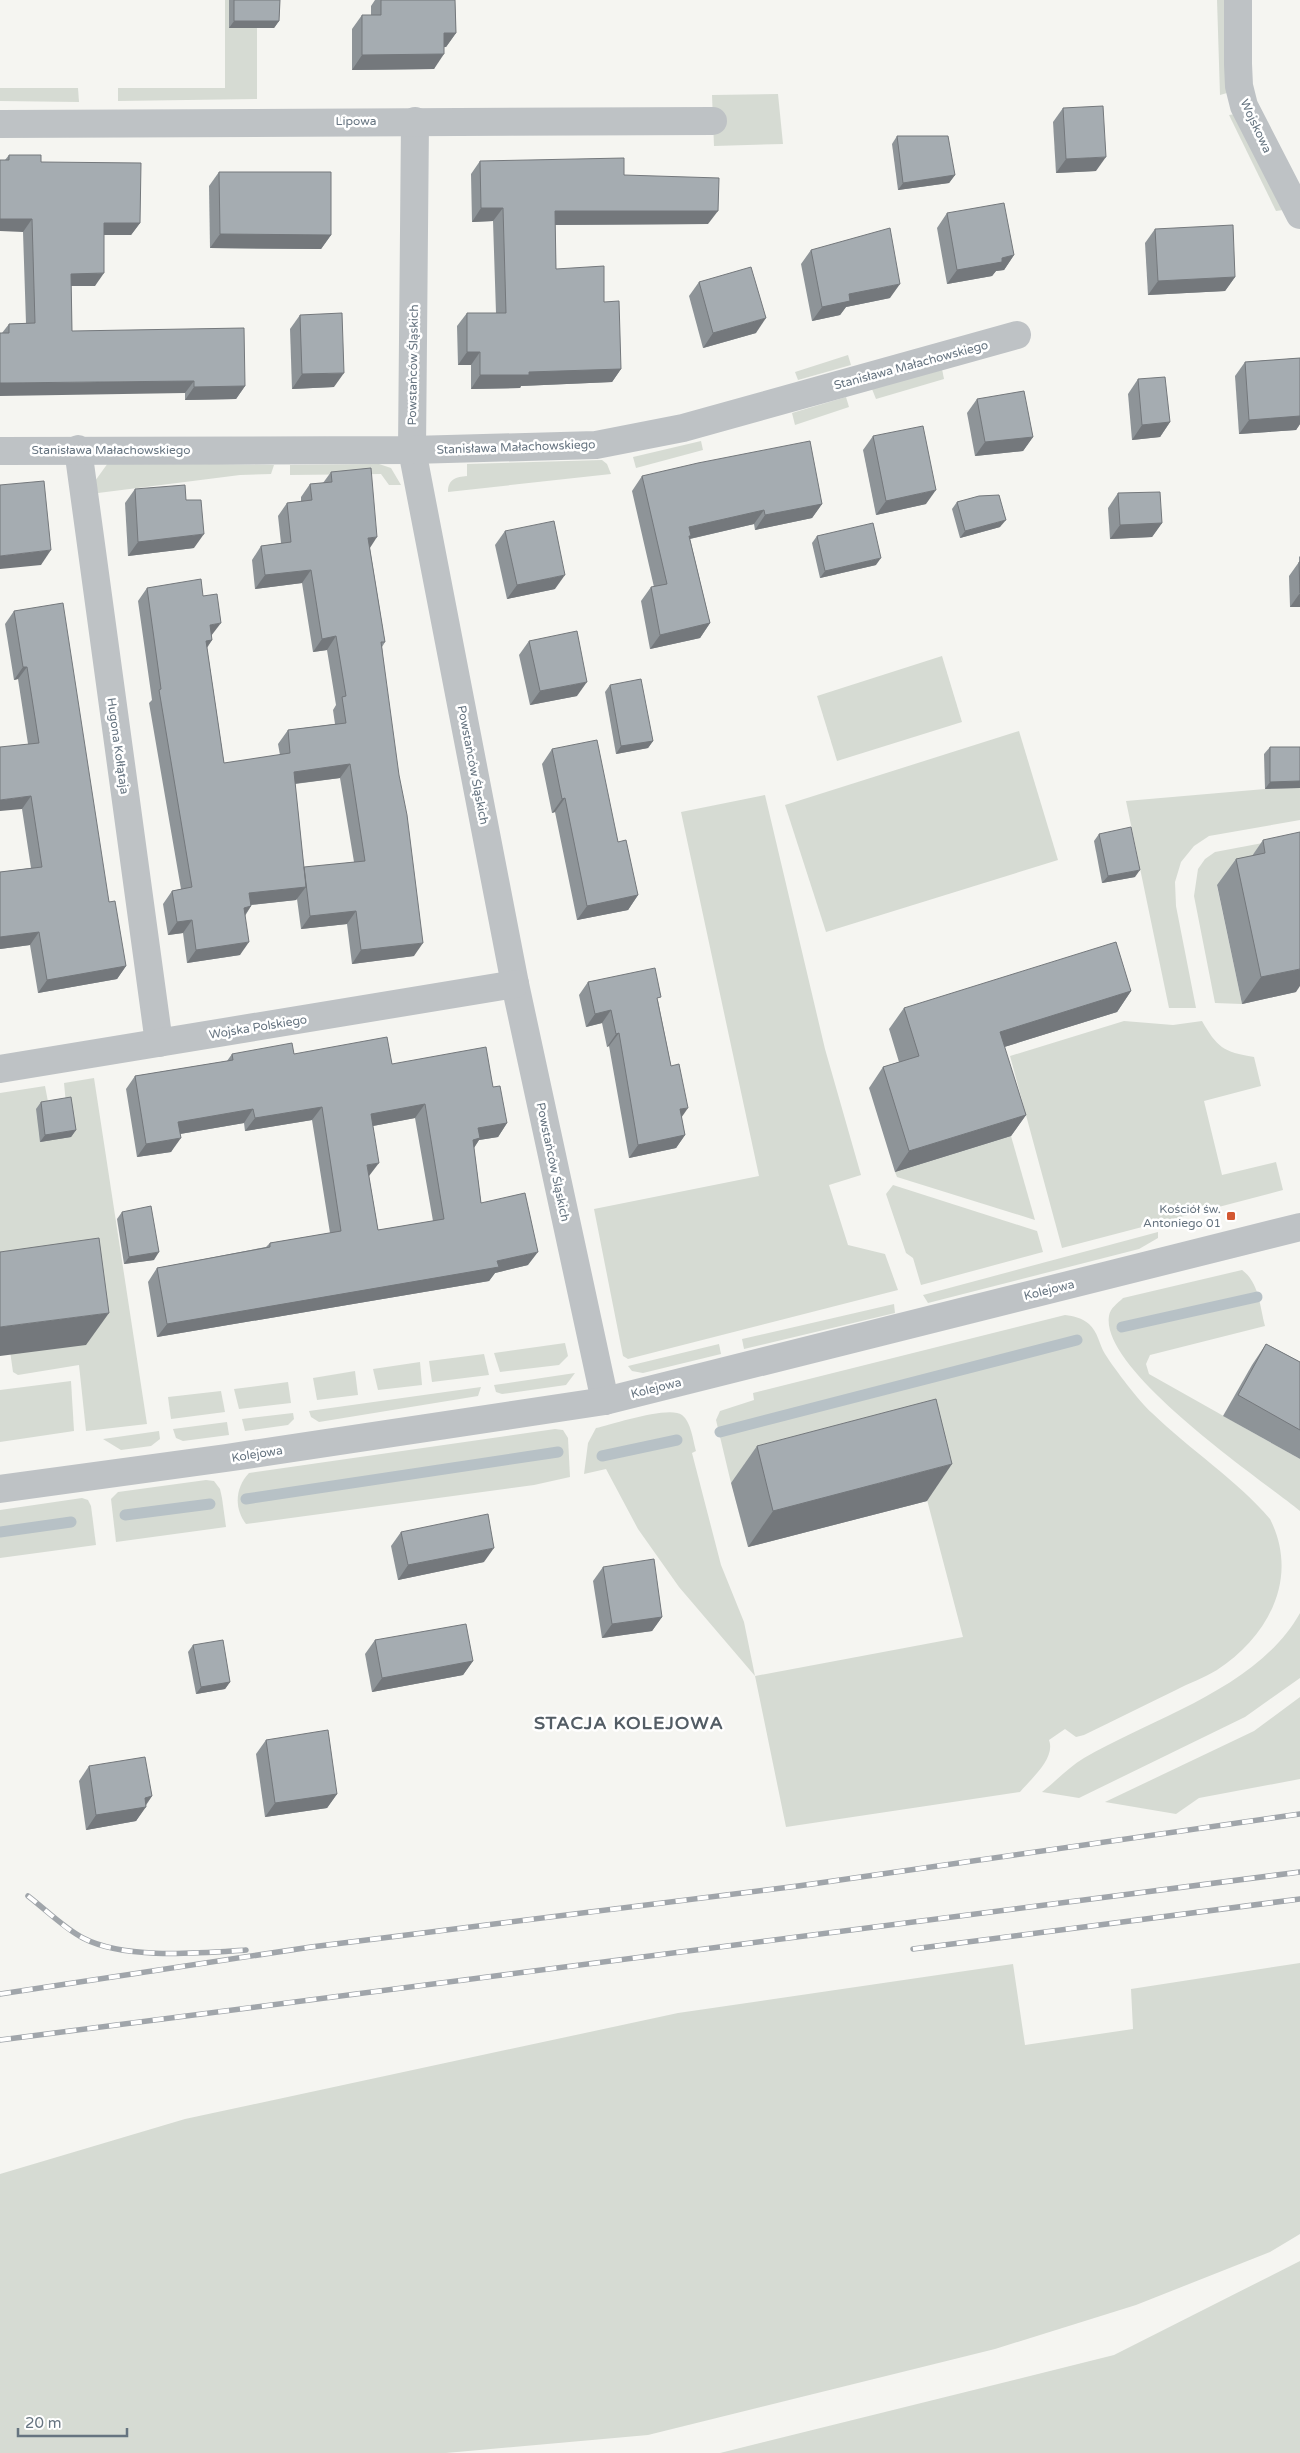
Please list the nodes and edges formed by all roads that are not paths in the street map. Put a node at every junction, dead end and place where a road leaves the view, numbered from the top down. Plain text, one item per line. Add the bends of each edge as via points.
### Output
1 (1238, 0) edge
2 (416, 121) junction
3 (712, 121) dead end
4 (0, 124) edge
5 (1300, 215) edge
6 (1018, 335) dead end
7 (78, 450) junction
8 (412, 450) junction
9 (0, 451) edge
10 (515, 984) junction
11 (159, 1043) junction
12 (0, 1069) edge
13 (1300, 1226) edge
14 (605, 1401) junction
15 (0, 1489) edge

1 - 5 street, Wojskowa via 1238,64 1244,106
2 - 3 street, Lipowa
2 - 4 street, Lipowa
2 - 8 street, Powstańców Śląskich
6 - 8 street, Stanisława Małachowskiego via 684,428 596,445
7 - 8 street, Stanisława Małachowskiego
7 - 9 street, Stanisława Małachowskiego
7 - 11 street, Hugona Kołłątaja
8 - 10 street, Powstańców Śląskich
10 - 11 street, Wojska Polskiego
10 - 14 street, Powstańców Śląskich
11 - 12 street, Wojska Polskiego
13 - 14 street, Kolejowa
14 - 15 street, Kolejowa

